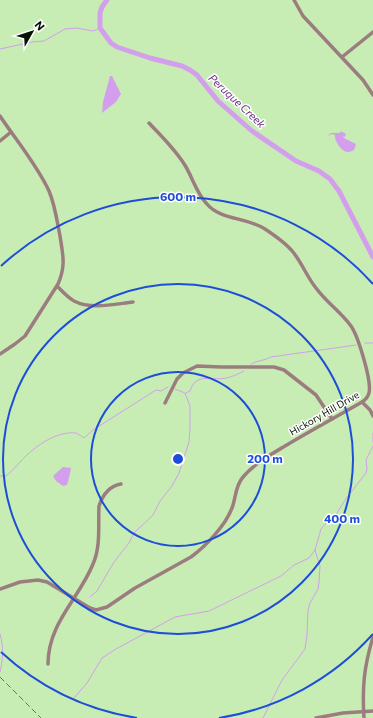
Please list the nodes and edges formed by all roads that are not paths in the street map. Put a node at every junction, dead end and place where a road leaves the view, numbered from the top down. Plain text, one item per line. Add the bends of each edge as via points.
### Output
1 (294, 0) edge
2 (373, 32) edge
3 (342, 57) junction
4 (373, 96) edge
5 (0, 116) edge
6 (149, 123) dead end
7 (11, 132) junction
8 (0, 141) edge
9 (57, 286) junction
10 (134, 302) dead end
11 (0, 354) edge
12 (362, 402) junction
13 (165, 404) dead end
14 (373, 416) edge
15 (332, 419) junction
16 (121, 484) dead end
17 (0, 589) edge
18 (72, 599) junction
19 (373, 637) edge
20 (48, 664) dead end
21 (373, 711) edge
22 (364, 712) junction
23 (316, 718) edge
24 (364, 718) edge

1 - 3 street via 303,16
2 - 3 street
3 - 4 street via 363,80
5 - 7 street
6 - 12 street, Hickory Hill Drive via 186,166 207,205 214,211 256,224 288,246 320,293 347,321 358,339 370,385 368,395
7 - 8 street
7 - 9 street via 49,191 55,210 64,262
9 - 10 street via 67,296 83,304
9 - 11 street via 25,336
12 - 14 street
12 - 15 street, Hickory Hill Drive
13 - 15 street via 177,379 197,366 274,367 284,370 316,395
15 - 18 street, Hickory Hill Drive via 276,451 243,477 238,484 227,518 204,546 191,557 102,609 90,608
16 - 18 street via 114,485 101,500 96,555 90,572
17 - 18 street, Hickory Hill Drive via 20,582 38,580 47,582
18 - 20 street via 53,635 48,652
19 - 22 street via 363,680
21 - 22 street
22 - 23 street
22 - 24 street

